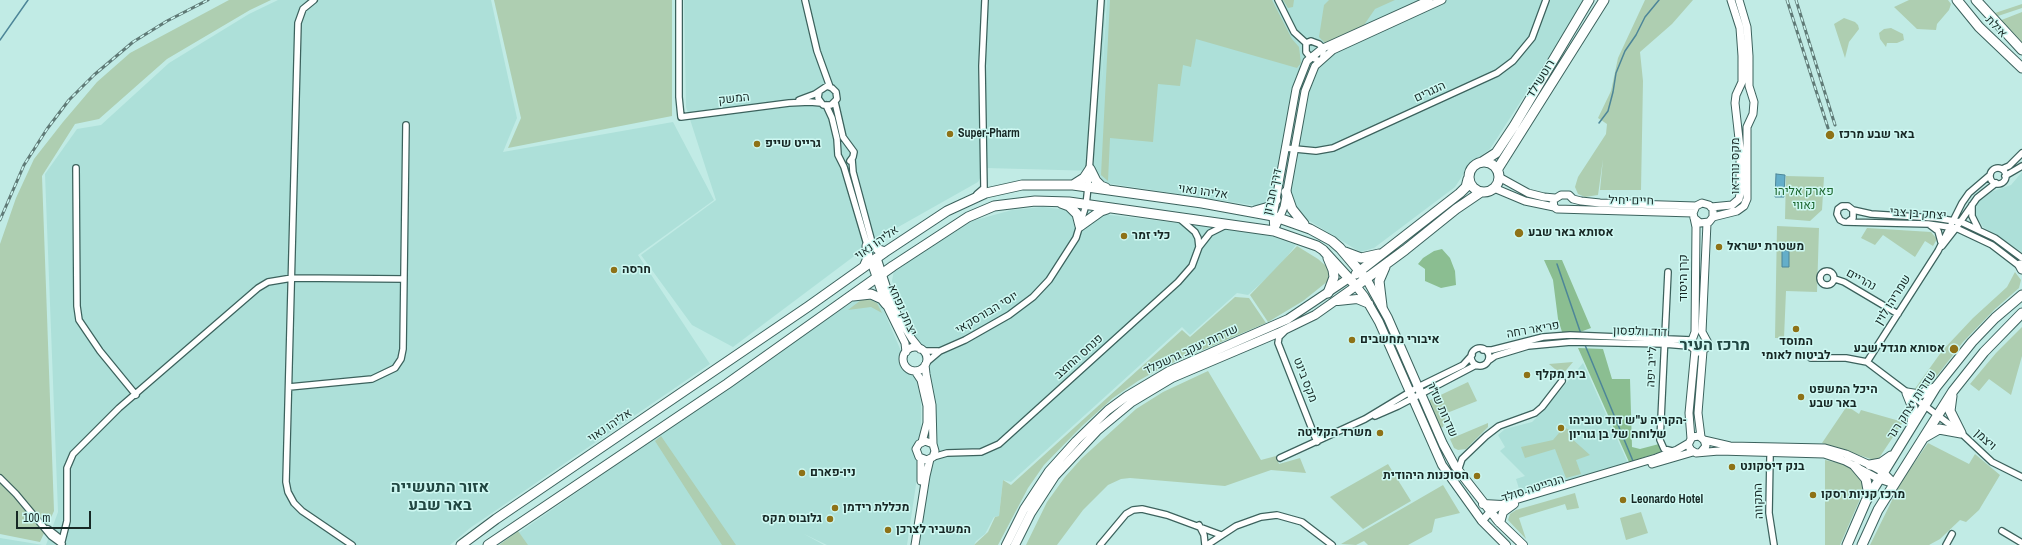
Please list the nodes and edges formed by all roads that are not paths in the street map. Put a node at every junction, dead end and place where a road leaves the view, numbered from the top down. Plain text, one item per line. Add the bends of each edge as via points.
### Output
1 (314, 0) edge
2 (679, 0) edge
3 (806, 0) edge
4 (985, 0) edge
5 (1101, 0) edge
6 (1278, 0) edge
7 (1429, 0) edge
8 (1442, 0) edge
9 (1546, 0) edge
10 (1589, 0) edge
11 (1604, 0) edge
12 (1731, 0) edge
13 (1739, 0) edge
14 (1957, 0) edge
15 (1976, 0) edge
16 (1306, 43) junction
17 (1323, 48) junction
18 (2022, 50) edge
19 (1310, 58) junction
20 (1321, 59) junction
21 (822, 66) junction
22 (2022, 68) edge
23 (1745, 83) junction
24 (830, 87) junction
25 (821, 90) junction
26 (835, 102) junction
27 (789, 104) junction
28 (824, 104) junction
29 (1736, 114) junction
30 (1752, 117) junction
31 (406, 125) dead end
32 (848, 145) junction
33 (1285, 148) junction
34 (838, 150) junction
35 (1294, 150) junction
36 (2022, 152) edge
37 (852, 159) junction
38 (842, 161) junction
39 (1482, 162) junction
40 (2022, 166) edge
41 (76, 168) dead end
42 (1090, 169) junction
43 (2002, 170) junction
44 (1498, 174) junction
45 (1990, 176) junction
46 (2005, 176) junction
47 (1468, 179) junction
48 (1996, 183) junction
49 (1073, 185) junction
50 (1088, 187) junction
51 (1494, 188) junction
52 (1113, 190) junction
53 (1286, 192) junction
54 (1481, 192) junction
55 (974, 197) junction
56 (1555, 198) junction
57 (1573, 199) junction
58 (1276, 200) junction
59 (1056, 201) junction
60 (1972, 204) junction
61 (1086, 205) junction
62 (1696, 206) junction
63 (1554, 207) junction
64 (1711, 207) junction
65 (1111, 208) junction
66 (1570, 208) junction
67 (1853, 210) junction
68 (1254, 211) junction
69 (1694, 216) junction
70 (1176, 217) junction
71 (1277, 217) junction
72 (1713, 217) junction
73 (1953, 220) junction
74 (1849, 221) junction
75 (1961, 222) junction
76 (1706, 223) junction
77 (1230, 224) junction
78 (1928, 224) junction
79 (1080, 226) junction
80 (1949, 227) junction
81 (1308, 228) junction
82 (1956, 228) junction
83 (1980, 230) junction
84 (1274, 231) junction
85 (1942, 242) junction
86 (870, 245) junction
87 (1199, 247) junction
88 (1323, 250) junction
89 (1938, 251) junction
90 (885, 252) junction
91 (1344, 252) junction
92 (1385, 252) junction
93 (871, 262) junction
94 (1388, 263) junction
95 (2021, 265) edge
96 (1359, 271) junction
97 (1668, 272) dead end
98 (878, 276) junction
99 (292, 278) junction
100 (1349, 278) junction
101 (404, 279) junction
102 (1834, 279) dead end
103 (1367, 280) junction
104 (1356, 286) junction
105 (1328, 293) junction
106 (2022, 295) edge
107 (848, 297) junction
108 (1335, 301) junction
109 (886, 304) junction
110 (1370, 305) junction
111 (1382, 306) junction
112 (2022, 313) edge
113 (1898, 314) junction
114 (1286, 329) junction
115 (1586, 338) junction
116 (1706, 338) junction
117 (1692, 339) junction
118 (1664, 341) junction
119 (1694, 349) junction
120 (922, 350) junction
121 (1484, 350) junction
122 (940, 351) junction
123 (1703, 351) junction
124 (906, 352) junction
125 (1472, 355) junction
126 (1811, 358) dead end
127 (1488, 360) junction
128 (1867, 362) junction
129 (926, 363) junction
130 (1476, 365) junction
131 (915, 371) junction
132 (1562, 381) dead end
133 (289, 387) junction
134 (1936, 387) junction
135 (1420, 390) junction
136 (1953, 391) junction
137 (1907, 393) junction
138 (136, 395) junction
139 (1410, 396) junction
140 (1924, 406) junction
141 (1937, 415) junction
142 (1912, 426) junction
143 (1961, 434) junction
144 (1703, 438) junction
145 (1690, 441) junction
146 (922, 442) junction
147 (1317, 442) junction
148 (1919, 444) junction
149 (934, 446) junction
150 (1677, 450) junction
151 (953, 452) junction
152 (1693, 452) junction
153 (1702, 452) junction
154 (1894, 454) junction
155 (1449, 457) junction
156 (1770, 457) dead end
157 (932, 458) junction
158 (1280, 458) dead end
159 (921, 459) junction
160 (1462, 459) junction
161 (1870, 465) junction
162 (1855, 466) junction
163 (1458, 472) junction
164 (1881, 476) junction
165 (2022, 477) edge
166 (0, 478) edge
167 (1894, 484) junction
168 (1866, 501) junction
169 (1483, 504) junction
170 (1514, 504) junction
171 (1502, 505) junction
172 (1492, 514) junction
173 (1482, 521) junction
174 (1500, 523) junction
175 (1199, 525) junction
176 (2002, 531) dead end
177 (1221, 534) junction
178 (1952, 534) dead end
179 (60, 543) edge
180 (2022, 543) edge
181 (352, 545) edge
182 (461, 545) edge
183 (488, 545) edge
184 (911, 545) edge
185 (915, 545) edge
186 (1006, 545) edge
187 (1015, 545) edge
188 (1100, 545) edge
189 (1206, 545) edge
190 (1332, 545) edge
191 (1506, 545) edge
192 (1523, 545) edge
193 (1774, 545) edge
194 (1847, 545) edge
195 (1862, 545) edge
196 (1946, 545) edge

1 - 99 street via 303,9 298,23
2 - 27 street, המשק via 681,117
3 - 21 street
4 - 55 street via 982,66 984,188
5 - 42 street, יוסי הבורסקאי
6 - 16 street via 1294,32
7 - 17 street, דרך חברון
8 - 20 street, דרך חברון via 1333,50
9 - 35 street, הנגרים via 1532,38 1513,61 1497,73 1333,148 1316,151
10 - 39 main road, רוטשילד via 1496,154
11 - 44 main road, רוטשילד
12 - 23 street, מקס נורדאו via 1740,28
13 - 23 street, מקס נורדאו via 1747,27 1750,56
14 - 22 main road, אילת via 1979,27
15 - 18 main road, אילת
16 - 17 street via 1314,42
16 - 19 street via 1306,52
17 - 19 street, דרך חברון
17 - 20 street
19 - 20 street
19 - 33 street, דרך חברון via 1299,79
20 - 35 street, דרך חברון via 1307,82
21 - 24 street
21 - 25 street
23 - 29 street, מקס נורדאו via 1736,97
23 - 30 street, מקס נורדאו via 1754,102
24 - 25 street
24 - 26 street via 837,94
25 - 27 street, המשק
25 - 28 street via 818,98
26 - 28 street via 831,105
26 - 32 street via 843,136
27 - 28 street, המשק
28 - 34 street via 832,118
29 - 30 street via 1742,119
29 - 64 street, מקס נורדאו via 1740,148 1739,199 1732,205
30 - 72 street, מקס נורדאו via 1747,127 1746,203 1734,213
31 - 101 street
32 - 34 street via 843,145
32 - 37 street via 854,152
33 - 35 street, הנגרים
33 - 58 street, דרך חברון
34 - 38 street
35 - 53 street, דרך חברון
36 - 43 street
37 - 38 street
37 - 86 street
38 - 86 street
39 - 44 main road via 1491,164
39 - 47 main road via 1473,166
40 - 46 street
41 - 138 street via 79,320 100,351
42 - 49 main road via 1084,178
42 - 50 street, יוסי הבורסקאי
42 - 52 main road via 1092,176 1101,186
43 - 45 street via 1993,169
43 - 46 street
44 - 51 main road
44 - 56 street via 1528,193
45 - 48 street
45 - 73 street, שמריהו לוין via 1969,193
46 - 48 street via 2002,182
47 - 54 main road via 1472,188
47 - 92 main road via 1466,187 1460,193
48 - 60 street, שמריהו לוין
49 - 50 main road, אליהו נאוי
49 - 55 main road, אליהו נאוי via 1022,185
50 - 52 main road, אליהו נאוי
50 - 61 street, יוסי הבורסקאי
51 - 54 main road via 1489,192
51 - 63 street via 1525,201
52 - 68 main road, אליהו נאוי
53 - 71 street, דרך חברון
53 - 81 main road via 1292,209
54 - 94 main road
55 - 90 main road, אליהו נאוי via 947,211
56 - 57 street via 1567,195
56 - 63 street via 1552,202
57 - 62 street, חיים יחיל via 1600,203
57 - 66 street
58 - 68 main road via 1269,207
58 - 71 street, דרך חברון
59 - 61 main road
59 - 79 main road via 1077,214
59 - 98 main road via 1006,204 980,212
60 - 75 street, שמריהו לוין
60 - 83 street via 1973,220
61 - 65 main road
61 - 79 street, יוסי הבורסקאי
62 - 64 street via 1702,203
62 - 69 street
63 - 66 street
64 - 72 street
65 - 70 main road
65 - 79 main road via 1100,210
66 - 69 street, חיים יחיל
67 - 73 street, יצחק בן צבי via 1871,214
67 - 74 street
67 - 74 street via 1850,206 1844,205 1837,211 1840,220
68 - 71 main road, אליהו נאוי
69 - 76 street via 1700,223
69 - 117 street, קרן היסוד via 1695,332
70 - 77 main road
70 - 87 street via 1194,232
71 - 81 main road, אליהו נאוי
71 - 84 street, דרך חברון
72 - 76 street
73 - 75 street, יצחק בן צבי
73 - 80 street, שמריהו לוין
74 - 78 street, יצחק בן צבי
75 - 82 street, שמריהו לוין
75 - 83 street, יצחק בן צבי
76 - 116 street, קרן היסוד via 1702,332
77 - 84 main road
77 - 87 street, פנחס החוצב via 1210,234
78 - 80 street, יצחק בן צבי
78 - 85 street via 1937,230
79 - 122 street, יוסי הבורסקאי via 1076,238 1061,262 1033,297 1009,315
80 - 82 street, יצחק בן צבי
80 - 85 street, שמריהו לוין
81 - 91 main road, אליהו נאוי via 1326,237
82 - 89 street, שמריהו לוין
82 - 95 street, יצחק בן צבי via 1992,245
83 - 95 street, יצחק בן צבי via 1995,238
84 - 88 main road
85 - 89 street, שמריהו לוין
86 - 90 main road
86 - 93 street
86 - 93 main road via 868,258
87 - 151 street, פנחס החוצב via 1192,266 1178,282 999,444 981,452
88 - 100 main road
88 - 105 main road via 1333,270 1333,284
89 - 113 street, שמריהו לוין
90 - 93 main road, אליהו נאוי
91 - 92 main road via 1367,258
91 - 96 main road, אליהו נאוי
92 - 96 main road
93 - 98 street
93 - 182 main road, אליהו נאוי
94 - 103 main road
94 - 111 main road via 1379,281
96 - 100 main road
96 - 103 main road, שדרות שז"ר
97 - 118 street, לייב יפה
98 - 107 main road
98 - 109 street, יצחק נפחא
98 - 120 street, יצחק נפחא via 899,318
99 - 101 street
99 - 133 street
99 - 138 street via 268,282 258,288
100 - 104 main road
100 - 105 main road, שדרות יעקב גרשפלד
101 - 133 street via 402,356 395,368 362,381
102 - 113 street, נהריים via 1844,282
103 - 104 main road
103 - 111 main road, שדרות שז"ר
104 - 108 main road, שדרות יעקב גרשפלד
104 - 110 main road, שדרות שז"ר
105 - 186 main road, שדרות יעקב גרשפלד via 1288,319 1169,371 1108,410 1049,471 1024,509
106 - 134 main road, שדרות יצחק רגר via 1972,342
107 - 109 main road via 871,294
107 - 183 main road via 727,384
108 - 110 main road via 1357,299
108 - 114 main road, שדרות יעקב גרשפלד via 1315,315
109 - 124 street, יצחק נפחא via 903,338
110 - 139 main road, שדרות שז"ר
111 - 135 main road, שדרות שז"ר
112 - 136 main road via 1984,352
113 - 128 street, שמריהו לוין
114 - 147 street, מקס בינט via 1279,337 1278,343
114 - 187 main road, שדרות יעקב גרשפלד via 1172,378 1113,416 1055,476 1031,513
115 - 118 street, דוד וולפסון
115 - 121 street, פריאר רחה via 1543,337
115 - 127 street, פריאר רחה via 1528,346
116 - 117 street via 1701,335
116 - 123 street via 1707,346
117 - 118 street, דוד וולפסון
117 - 119 street
118 - 119 street, דוד וולפסון
118 - 150 street, לייב יפה via 1660,440 1664,449
119 - 123 street
119 - 145 street via 1689,413
120 - 122 street, יוסי הבורסקאי
120 - 124 street via 913,348
120 - 129 street
121 - 125 street via 1476,350
121 - 127 street
122 - 129 street, יוסי הבורסקאי
123 - 144 street via 1698,413
124 - 131 street via 903,357 904,364
125 - 130 street via 1472,361
125 - 135 street via 1463,365
126 - 128 street via 1846,358
127 - 130 street via 1482,366
128 - 137 street
129 - 131 street
129 - 149 street
130 - 135 street
131 - 146 street via 921,380 927,406 927,423
132 - 160 street via 1535,413 1499,426
133 - 181 street via 286,482 288,492 302,511
134 - 137 main road via 1924,394
134 - 140 main road, שדרות יצחק רגר
135 - 139 street
135 - 155 main road, שדרות שז"ר
136 - 141 main road
136 - 143 main road via 1950,411
137 - 140 street
137 - 142 main road via 1912,408
138 - 179 street via 73,454 67,468 67,521
139 - 147 street
139 - 173 main road, שדרות שז"ר via 1442,465
140 - 141 street
140 - 142 main road, שדרות יצחק רגר
141 - 143 street, ויצמן
141 - 148 main road
142 - 154 main road, שדרות יצחק רגר
143 - 148 main road via 1939,429
143 - 165 street, ויצמן via 1992,462
144 - 145 street via 1694,436
144 - 153 street via 1706,446
144 - 161 street via 1730,446 1825,448
145 - 150 street, הנרייטה סולד
145 - 152 street via 1689,448
146 - 149 street via 928,441
146 - 159 street via 916,449
147 - 158 street
148 - 167 main road
149 - 151 street, פנחס החוצב
149 - 157 street
150 - 171 street, הנרייטה סולד
151 - 157 street, פנחס החוצב
152 - 153 street
152 - 170 street, הנרייטה סולד
153 - 162 street via 1818,453 1833,456
154 - 161 main road via 1881,463
154 - 164 main road, שדרות יצחק רגר
155 - 160 street
155 - 163 main road, שדרות שז"ר
156 - 193 street, התקווה via 1769,513
157 - 159 street
157 - 185 street
159 - 184 street via 922,476
160 - 163 street
161 - 164 street
162 - 164 street
162 - 168 main road via 1866,479
163 - 169 main road, שדרות שז"ר
164 - 167 street
164 - 168 main road, שדרות יצחק רגר
166 - 179 street
167 - 195 main road via 1878,510
168 - 194 main road, שדרות יצחק רגר
169 - 171 main road
169 - 172 main road, שדרות שז"ר
170 - 172 street, הנרייטה סולד
170 - 174 main road via 1503,512
171 - 172 street, הנרייטה סולד
172 - 173 street, הנרייטה סולד
172 - 174 main road, שדרות שז"ר
173 - 191 main road, שדרות שז"ר
174 - 192 main road, שדרות שז"ר
175 - 177 street
175 - 188 street via 1150,510 1133,510 1126,514
175 - 189 street
176 - 180 street
177 - 189 street
177 - 190 street via 1261,517 1285,516 1309,526
178 - 196 street

